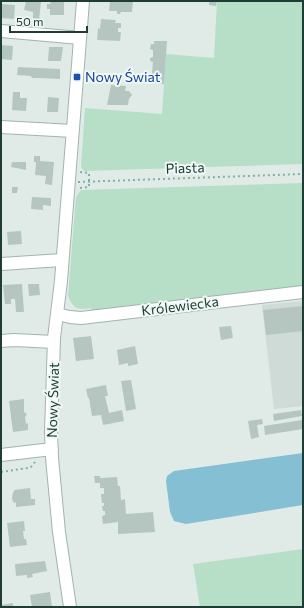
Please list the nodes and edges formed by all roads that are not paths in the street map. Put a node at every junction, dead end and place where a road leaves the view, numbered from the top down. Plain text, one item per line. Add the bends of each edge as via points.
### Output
1 (83, 1) edge
2 (1, 31) edge
3 (80, 38) junction
4 (1, 127) edge
5 (73, 131) junction
6 (62, 260) junction
7 (1, 264) edge
8 (303, 292) edge
9 (57, 314) junction
10 (1, 341) edge
11 (54, 342) junction
12 (52, 449) junction
13 (1, 455) edge
14 (70, 607) edge

1 - 3 street, Nowy Świat
2 - 3 street
3 - 5 street, Nowy Świat
4 - 5 street
5 - 6 street, Nowy Świat via 72,187
6 - 7 street
6 - 9 street, Nowy Świat
8 - 9 street, Królewiecka via 81,318
9 - 11 street, Nowy Świat
10 - 11 street
11 - 12 street, Nowy Świat
12 - 13 street
12 - 14 street, Nowy Świat via 59,532

